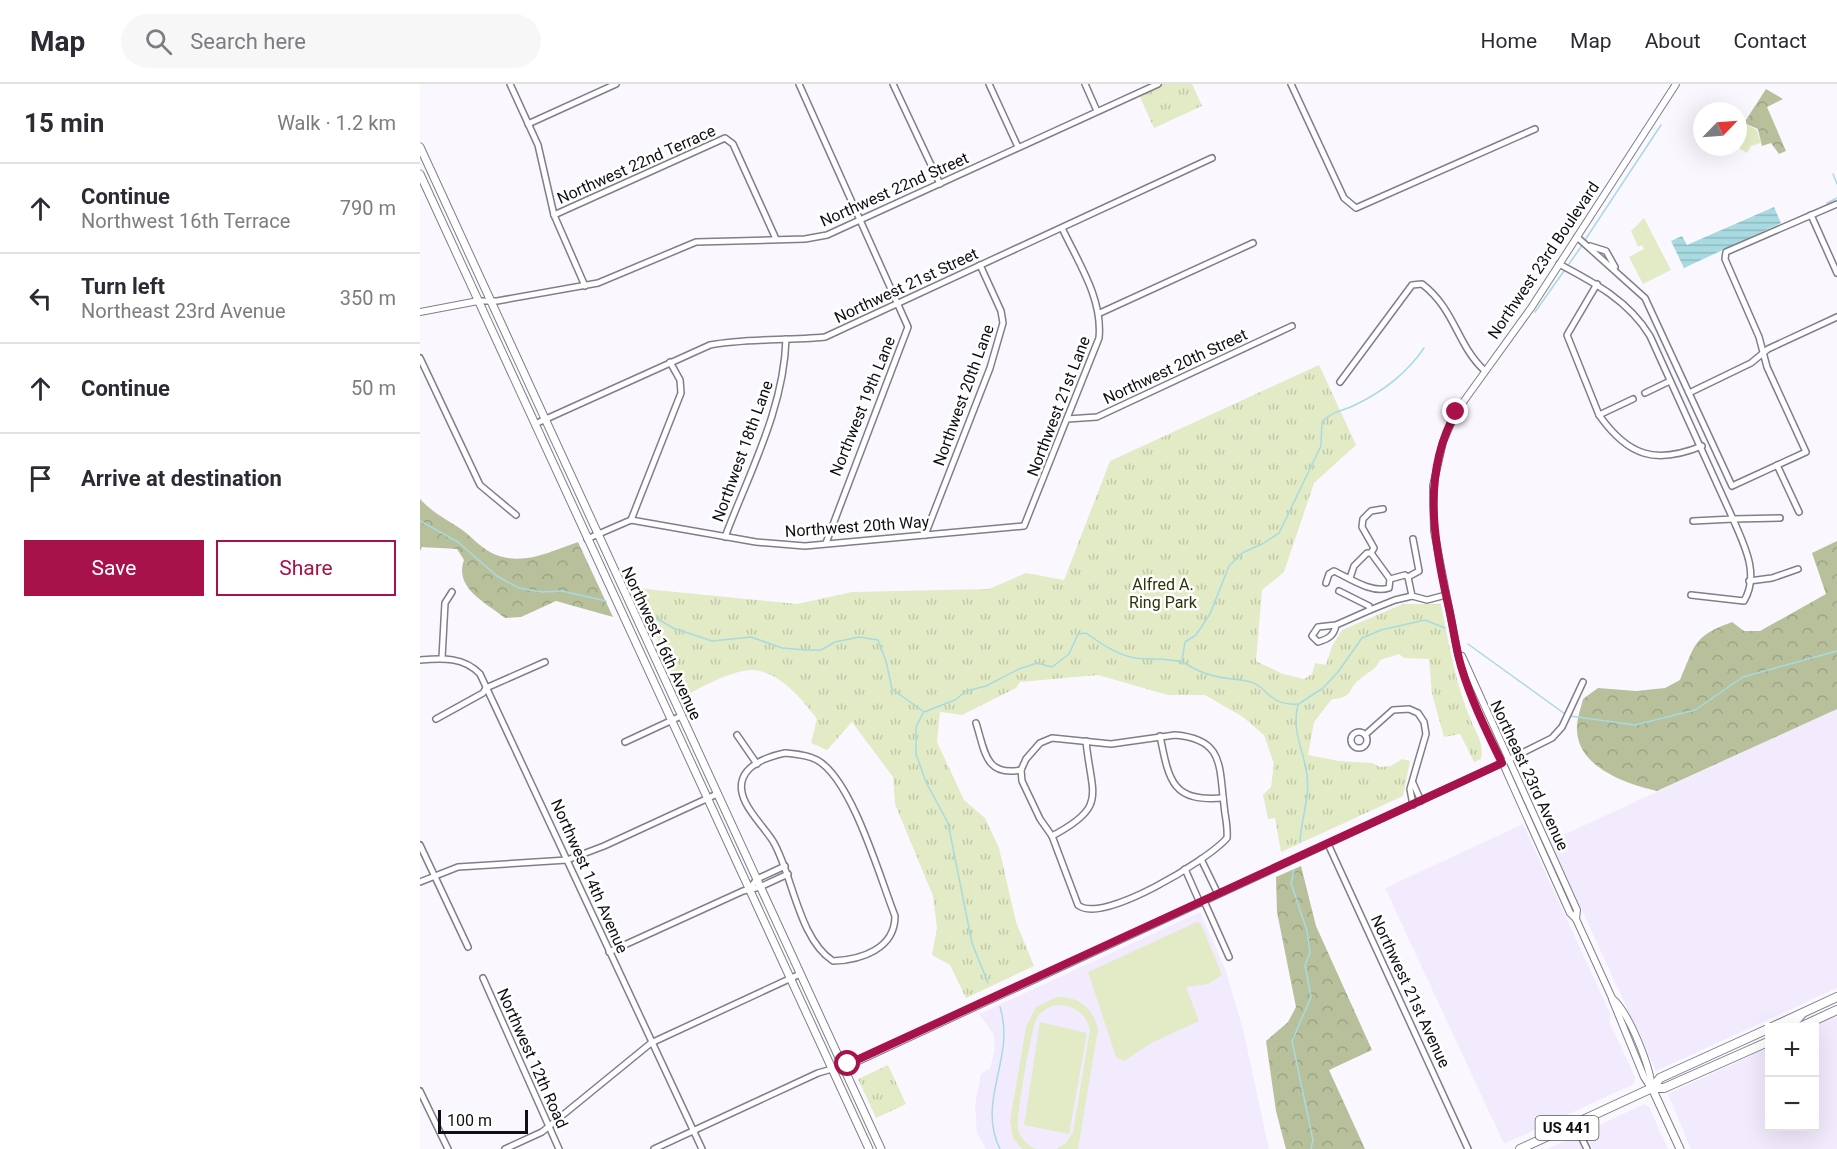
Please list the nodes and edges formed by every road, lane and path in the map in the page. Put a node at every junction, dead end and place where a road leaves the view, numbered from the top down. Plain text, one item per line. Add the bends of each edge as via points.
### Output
1 (510, 84) edge
2 (616, 84) edge
3 (799, 84) edge
4 (893, 84) edge
5 (989, 84) edge
6 (1084, 84) edge
7 (1158, 84) edge
8 (1291, 84) edge
9 (1676, 84) edge
10 (1097, 111) junction
11 (528, 124) junction
12 (1535, 129) dead end
13 (420, 147) edge
14 (1018, 147) junction
15 (1212, 158) dead end
16 (420, 174) edge
17 (940, 184) junction
18 (437, 185) junction
19 (427, 190) junction
20 (1837, 204) edge
21 (554, 215) junction
22 (1811, 215) junction
23 (861, 220) junction
24 (1062, 228) junction
25 (1577, 237) junction
26 (776, 239) junction
27 (1254, 243) dead end
28 (1559, 264) junction
29 (980, 265) junction
30 (1837, 273) edge
31 (1597, 284) junction
32 (585, 286) junction
33 (478, 301) junction
34 (490, 301) junction
35 (900, 303) junction
36 (420, 312) edge
37 (1100, 313) junction
38 (1837, 317) edge
39 (1292, 326) dead end
40 (786, 339) junction
41 (1763, 353) junction
42 (420, 358) edge
43 (670, 362) junction
44 (1484, 370) junction
45 (1670, 381) junction
46 (1340, 382) dead end
47 (1645, 393) dead end
48 (1689, 393) junction
49 (1633, 399) dead end
50 (1599, 416) junction
51 (1067, 419) junction
52 (544, 420) junction
53 (535, 424) junction
54 (1702, 446) junction
55 (1439, 455) joint
56 (1778, 465) junction
57 (1383, 509) dead end
58 (1799, 512) dead end
59 (516, 515) dead end
60 (1779, 518) dead end
61 (1733, 519) junction
62 (631, 520) junction
63 (1693, 521) dead end
64 (1024, 526) joint
65 (597, 534) junction
66 (925, 535) junction
67 (725, 537) junction
68 (587, 539) junction
69 (1413, 539) dead end
70 (826, 543) junction
71 (1371, 553) junction
72 (1798, 569) dead end
73 (1408, 577) junction
74 (1350, 578) junction
75 (1390, 579) junction
76 (1749, 581) junction
77 (1326, 583) dead end
78 (1383, 590) junction
79 (1339, 591) dead end
80 (452, 592) dead end
81 (1446, 595) junction
82 (1691, 595) dead end
83 (1412, 596) junction
84 (1386, 603) junction
85 (1370, 610) junction
86 (639, 624) junction
87 (1336, 625) junction
88 (628, 629) junction
89 (442, 658) junction
90 (420, 660) edge
91 (545, 662) dead end
92 (1583, 682) dead end
93 (486, 687) junction
94 (681, 716) junction
95 (436, 718) dead end
96 (671, 720) junction
97 (976, 723) dead end
98 (738, 735) dead end
99 (1365, 735) dead end
100 (1160, 736) junction
101 (1086, 741) junction
102 (625, 742) dead end
103 (1505, 762) junction
104 (757, 764) junction
105 (1021, 770) junction
106 (1413, 783) junction
107 (717, 794) junction
108 (706, 798) junction
109 (1223, 798) junction
110 (1421, 801) junction
111 (1413, 805) junction
112 (1052, 836) junction
113 (1328, 844) junction
114 (420, 845) edge
115 (1201, 859) junction
116 (567, 860) junction
117 (784, 866) junction
118 (1185, 869) junction
119 (788, 874) junction
120 (434, 876) junction
121 (420, 882) edge
122 (758, 883) junction
123 (749, 889) junction
124 (1218, 894) junction
125 (1202, 902) junction
126 (468, 946) dead end
127 (609, 952) junction
128 (1229, 957) dead end
129 (800, 974) junction
130 (483, 978) dead end
131 (790, 979) junction
132 (1837, 997) edge
133 (1612, 998) junction
134 (1837, 1010) edge
135 (1806, 1011) junction
136 (1784, 1023) edge
137 (1795, 1023) edge
138 (1809, 1023) edge
139 (1765, 1030) edge
140 (1765, 1042) edge
141 (651, 1043) junction
142 (843, 1066) junction
143 (832, 1069) junction
144 (1652, 1088) junction
145 (420, 1091) edge
146 (1575, 1124) junction
147 (548, 1126) junction
148 (694, 1131) junction
149 (448, 1149) edge
150 (505, 1149) edge
151 (559, 1149) edge
152 (654, 1149) edge
153 (702, 1149) edge
154 (869, 1149) edge
155 (881, 1149) edge
156 (1468, 1149) edge
157 (1520, 1149) edge
158 (1587, 1149) edge
159 (1680, 1149) edge

1 - 11 street
2 - 11 street
3 - 23 street, Northwest 19th Lane
4 - 17 street
5 - 14 street
6 - 10 street
7 - 10 street, Northwest 22nd Street
8 - 12 street via 1344,198 1356,208
9 - 25 street, Northwest 23rd Boulevard
10 - 14 street, Northwest 22nd Street
11 - 21 street via 538,145
13 - 18 main road, Northwest 16th Avenue
14 - 17 street, Northwest 22nd Street
15 - 24 street, Northwest 21st Street
16 - 19 main road, Northwest 16th Avenue
17 - 23 street, Northwest 22nd Street
18 - 19 main road
18 - 34 main road, Northwest 16th Avenue
19 - 33 main road, Northwest 16th Avenue
20 - 22 street
21 - 26 street, Northwest 22nd Terrace via 725,138 745,169
21 - 32 street
22 - 30 street
22 - 41 street via 1726,252 1725,259
23 - 26 street, Northwest 22nd Street via 818,238
23 - 35 street, Northwest 19th Lane
24 - 29 street, Northwest 21st Street
24 - 37 street, Northwest 21st Lane
25 - 28 street, Northwest 23rd Boulevard
25 - 48 street via 1649,305
26 - 32 street, Northwest 22nd Street via 696,242
27 - 37 street
28 - 31 street
28 - 44 street, Northwest 23rd Boulevard
29 - 35 street, Northwest 21st Street
29 - 66 street, Northwest 20th Lane via 1003,323 990,368
31 - 45 street via 1639,317
31 - 50 street via 1567,334
32 - 34 street, Northwest 22nd Street
33 - 34 street, Northwest 22nd Street
33 - 36 street, Northwest 22nd Street
33 - 53 main road, Northwest 16th Avenue
34 - 52 main road, Northwest 16th Avenue
35 - 40 street, Northwest 21st Street via 825,337
35 - 70 street, Northwest 19th Lane via 908,327
37 - 51 street, Northwest 21st Lane via 1099,338
38 - 41 street
39 - 51 street, Northwest 20th Street via 1097,417
40 - 43 street, Northwest 21st Street via 710,345
40 - 67 street, Northwest 18th Lane via 776,406
41 - 48 street via 1751,363
41 - 56 street via 1806,452
42 - 59 street via 480,485
43 - 52 street, Northwest 21st Street
43 - 62 street via 680,380 681,393
44 - 46 street via 1473,360 1453,319 1422,284 1412,285
44 - 55 street, Northwest 23rd Boulevard via 1453,416
45 - 47 street
45 - 54 street
48 - 56 street via 1732,486
49 - 50 street
50 - 54 street via 1623,444 1640,453 1658,457
51 - 64 street, Northwest 21st Lane
52 - 53 street, Northwest 21st Street
52 - 65 main road, Northwest 16th Avenue
53 - 68 main road, Northwest 16th Avenue
54 - 61 street
55 - 81 street, Northeast 23rd Avenue via 1432,504
56 - 58 street
57 - 71 street via 1371,511 1363,519 1362,527 1374,548
60 - 61 street
61 - 63 street
61 - 76 street via 1750,561
62 - 65 street
62 - 67 street, Northwest 20th Way
64 - 66 street, Northwest 20th Way
65 - 68 street
65 - 86 main road, Northwest 16th Avenue
66 - 70 street, Northwest 20th Way
67 - 70 street, Northwest 20th Way via 786,545
68 - 88 main road, Northwest 16th Avenue
69 - 73 street via 1419,571
71 - 74 street via 1360,559
71 - 75 street
72 - 76 street
73 - 75 street
73 - 83 street
74 - 77 street via 1334,572
74 - 78 street
75 - 78 street via 1389,588
76 - 82 street via 1744,601
78 - 84 street
79 - 85 street
80 - 89 street via 445,603
81 - 83 street via 1427,600
81 - 103 street, Northeast 23rd Avenue via 1468,686
83 - 84 street
84 - 85 street
85 - 87 street
86 - 88 main road
86 - 94 main road, Northwest 16th Avenue
87 - 87 street via 1324,640 1318,642 1312,636 1318,627
88 - 96 main road, Northwest 16th Avenue
89 - 90 street, Northwest 14th Avenue
89 - 93 street, Northwest 14th Avenue via 472,665
91 - 93 street
92 - 103 street via 1562,727 1543,745
93 - 95 street via 483,693
93 - 116 street, Northwest 14th Avenue
94 - 96 street
94 - 107 main road, Northwest 16th Avenue
96 - 102 street
96 - 108 main road, Northwest 16th Avenue
97 - 105 street via 989,761 996,769 1006,773
98 - 104 street
99 - 106 street via 1393,710 1418,713 1426,734
100 - 101 street via 1111,744
100 - 109 street via 1168,770 1180,792 1192,797
100 - 109 street via 1195,736 1207,744 1215,752 1220,767
101 - 105 street via 1052,738 1040,743
101 - 112 street via 1094,796 1084,816
103 - 110 street
103 - 133 street, Northeast 23rd Avenue via 1577,910 1576,919
104 - 117 street via 743,778 743,796
104 - 119 street via 785,753 805,756 827,768 863,830 895,916 895,929 885,944 850,960 833,961 815,944
105 - 112 street via 1029,797
106 - 110 street
106 - 111 street
107 - 108 street
107 - 122 main road, Northwest 16th Avenue
108 - 116 street
108 - 123 main road, Northwest 16th Avenue
109 - 115 street via 1227,838
110 - 111 street
111 - 113 street
112 - 118 street via 1078,905 1084,910 1118,904
113 - 124 street
113 - 156 street, Northwest 21st Avenue
114 - 120 street
115 - 118 street
115 - 124 street
116 - 120 street via 467,866
116 - 127 street, Northwest 14th Avenue
117 - 119 street
117 - 122 street
118 - 125 street
119 - 122 street
120 - 121 street
120 - 126 street
122 - 123 street
122 - 129 main road, Northwest 16th Avenue
123 - 127 street
123 - 131 main road, Northwest 16th Avenue
124 - 125 street
125 - 128 street
125 - 142 street
127 - 141 street, Northwest 14th Avenue
129 - 131 street
129 - 142 main road, Northwest 16th Avenue
130 - 147 street, Northwest 12th Road
131 - 141 street
131 - 143 main road, Northwest 16th Avenue
132 - 135 main road, US 441
133 - 144 street via 1630,1046
133 - 144 street, Northeast 23rd Avenue via 1626,1019 1650,1074
134 - 138 main road
135 - 136 main road, US 441
135 - 137 main road
139 - 144 main road, US 441 via 1660,1078
140 - 144 main road, US 441 via 1664,1088
141 - 147 street
141 - 148 street, Northwest 14th Avenue
142 - 143 street
142 - 155 main road, Northwest 16th Avenue
143 - 148 street
143 - 154 main road, Northwest 16th Avenue
144 - 146 main road, US 441
144 - 159 main road
145 - 149 street
146 - 157 main road, US 441
146 - 158 street
147 - 150 street
147 - 151 street, Northwest 12th Road
148 - 152 street
148 - 153 street, Northwest 14th Avenue

